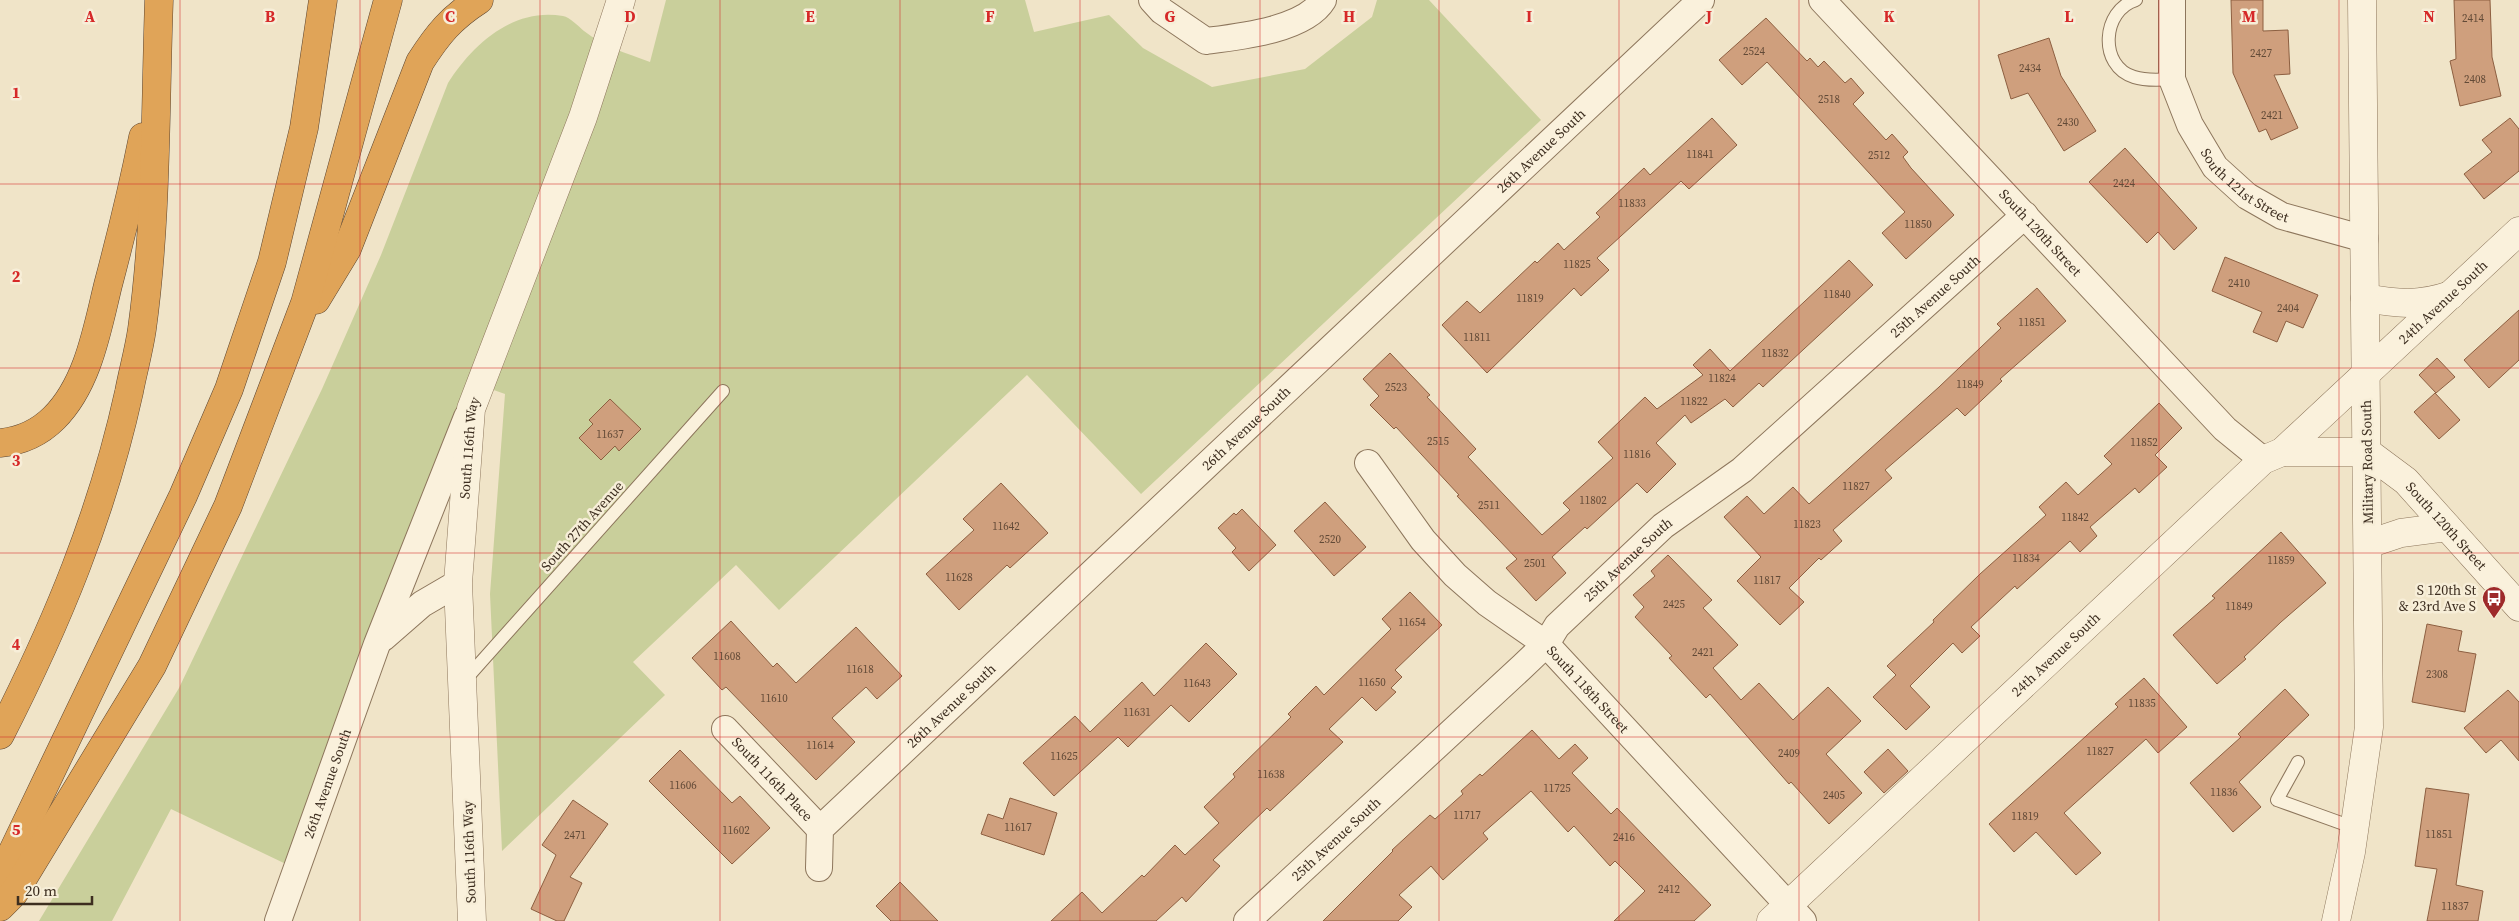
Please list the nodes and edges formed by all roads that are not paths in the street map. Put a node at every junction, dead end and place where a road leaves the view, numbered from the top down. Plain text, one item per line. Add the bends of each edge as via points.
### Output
1 (159, 0) edge
2 (323, 0) edge
3 (388, 0) edge
4 (479, 0) edge
5 (621, 0) edge
6 (1152, 0) edge
7 (1323, 0) edge
8 (1701, 0) edge
9 (1822, 0) edge
10 (2136, 0) edge
11 (2172, 0) edge
12 (2362, 0) edge
13 (156, 77) junction
14 (2172, 79) junction
15 (2025, 215) junction
16 (2519, 231) edge
17 (2365, 239) junction
18 (2452, 295) junction
19 (2365, 298) junction
20 (295, 334) junction
21 (2366, 374) junction
22 (723, 391) dead end
23 (470, 409) junction
24 (0, 443) edge
25 (2367, 452) junction
26 (2273, 456) junction
27 (1368, 463) dead end
28 (2447, 527) junction
29 (2368, 544) junction
30 (458, 583) junction
31 (2519, 607) edge
32 (377, 644) junction
33 (1546, 644) junction
34 (464, 681) junction
35 (726, 729) dead end
36 (0, 735) edge
37 (2298, 762) dead end
38 (2355, 828) junction
39 (820, 829) junction
40 (819, 868) dead end
41 (0, 878) edge
42 (0, 907) edge
43 (1787, 915) edge
44 (278, 921) edge
45 (472, 921) edge
46 (1247, 921) edge
47 (2336, 921) edge

1 - 13 highway
2 - 41 highway via 304,128 274,252 229,388 183,496
3 - 20 highway
4 - 20 highway via 457,15 438,35 420,62 347,249
5 - 23 street, South 116th Way via 583,117
6 - 7 street via 1162,11 1206,41 1291,24 1319,7
8 - 39 street, 26th Avenue South
9 - 15 street, South 120th Street
10 - 14 lane via 2118,13 2110,25 2110,53 2118,66 2132,77
11 - 14 street, South 121st Street
12 - 17 street, Military Road South
13 - 24 highway via 126,220 82,373 54,418 34,434
13 - 36 highway via 154,199 142,330 119,435 89,534 61,609
14 - 17 street, South 121st Street via 2190,125 2214,166 2247,196 2282,216
15 - 26 street, South 120th Street via 2225,429
15 - 33 street, 25th Avenue South via 1742,470 1663,526 1557,626
16 - 18 street, 24th Avenue South
17 - 19 street, Military Road South
18 - 19 street via 2427,303
18 - 21 street, 24th Avenue South
19 - 21 street, Military Road South
20 - 42 highway via 228,506 152,666 14,893
21 - 25 street, Military Road South
21 - 26 street, 24th Avenue South
22 - 34 lane, South 27th Avenue
23 - 30 street, South 116th Way
23 - 32 street, 26th Avenue South
25 - 26 street
25 - 28 street, South 120th Street via 2406,481
25 - 29 street, Military Road South
26 - 43 street, 24th Avenue South
27 - 33 street, South 118th Street via 1423,540 1455,575
28 - 29 street via 2400,533
28 - 31 street, South 120th Street
29 - 38 street, Military Road South via 2369,727
30 - 32 street, 26th Avenue South via 422,604
30 - 34 street, South 116th Way
32 - 44 street, 26th Avenue South
33 - 43 street, South 118th Street
33 - 46 street, 25th Avenue South
34 - 45 street, South 116th Way
35 - 39 street, South 116th Place
37 - 38 lane via 2278,800
38 - 47 street, Military Road South
39 - 40 street

